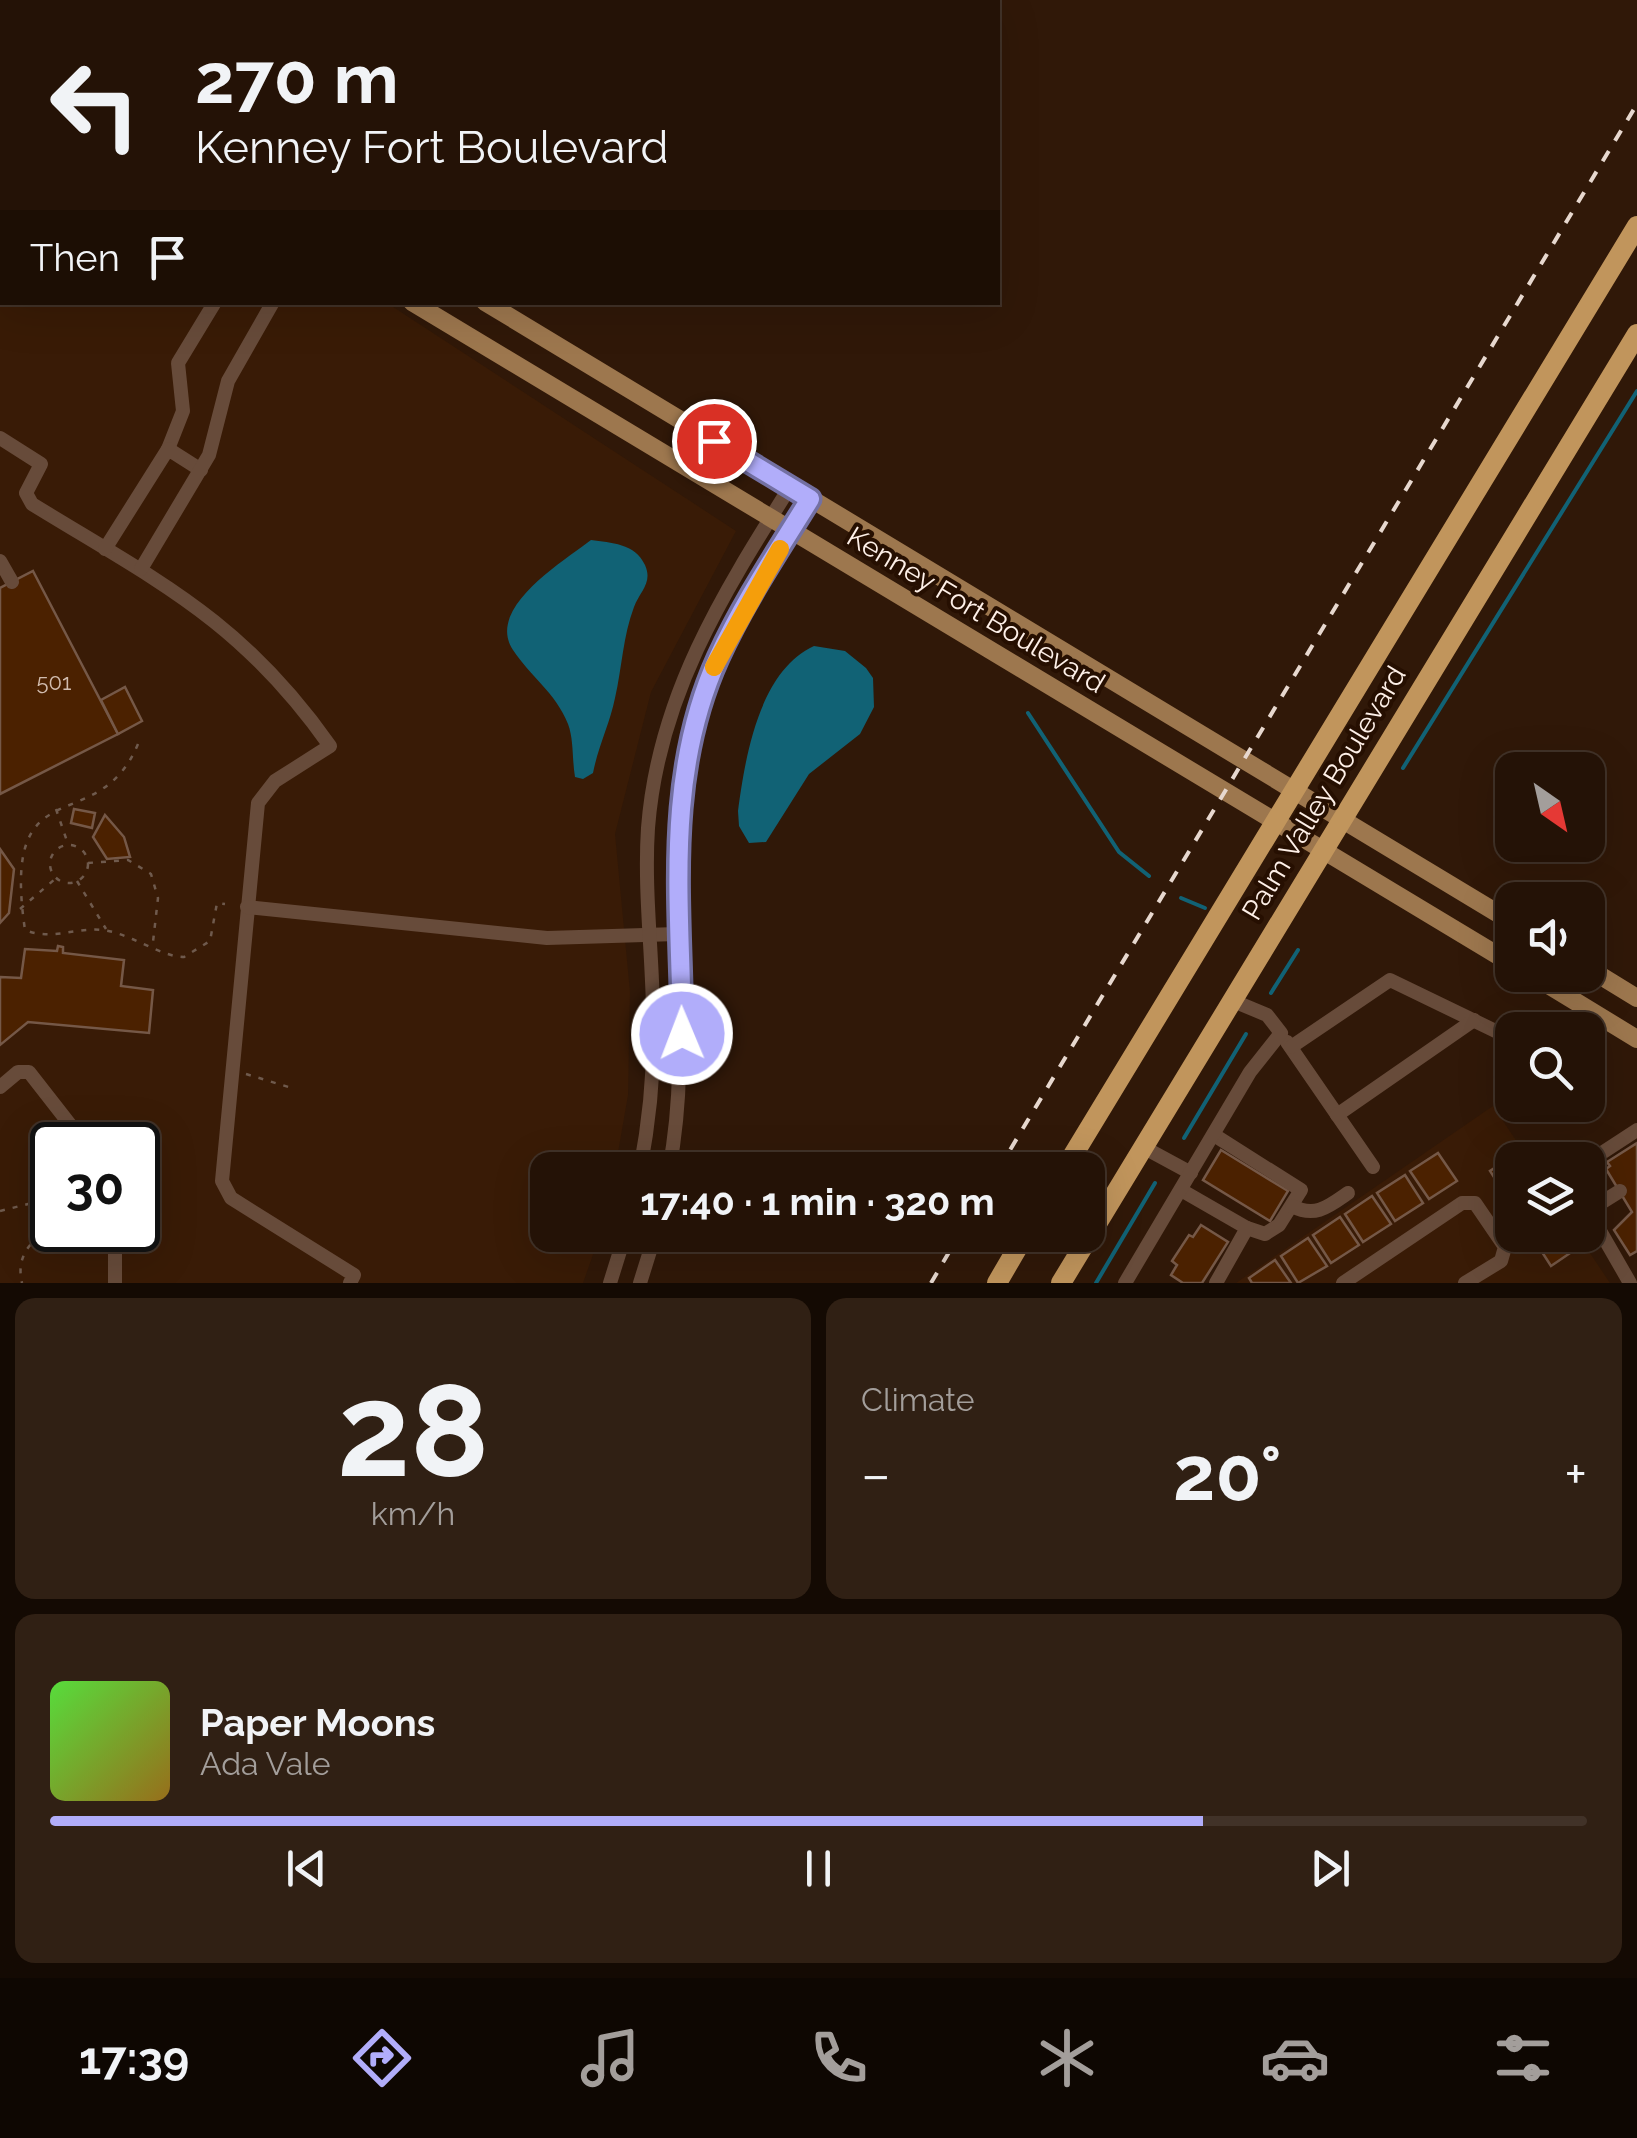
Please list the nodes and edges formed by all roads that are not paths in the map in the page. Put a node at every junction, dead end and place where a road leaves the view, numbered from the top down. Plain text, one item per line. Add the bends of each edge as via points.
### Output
1 (1637, 226) edge
2 (214, 305) edge
3 (272, 305) edge
4 (417, 305) edge
5 (490, 305) edge
6 (1637, 334) edge
7 (0, 438) edge
8 (168, 449) junction
9 (201, 470) junction
10 (790, 486) junction
11 (810, 499) junction
12 (770, 519) junction
13 (790, 531) junction
14 (105, 549) junction
15 (0, 562) edge
16 (141, 569) junction
17 (12, 582) dead end
18 (246, 906) junction
19 (1495, 912) edge
20 (678, 934) junction
21 (650, 936) junction
22 (1495, 954) edge
23 (1605, 978) edge
24 (1560, 992) edge
25 (1637, 998) edge
26 (1231, 1000) junction
27 (1474, 1020) junction
28 (1495, 1030) edge
29 (1281, 1033) junction
30 (1637, 1039) edge
31 (1291, 1048) junction
32 (0, 1087) edge
33 (1337, 1115) junction
34 (68, 1122) edge
35 (1637, 1130) edge
36 (1214, 1135) junction
37 (1143, 1147) junction
38 (1605, 1151) edge
39 (642, 1152) edge
40 (671, 1152) edge
41 (1075, 1152) edge
42 (1373, 1168) dead end
43 (1191, 1173) junction
44 (1182, 1190) junction
45 (1620, 1191) dead end
46 (1348, 1193) dead end
47 (1605, 1200) edge
48 (1292, 1206) junction
49 (1247, 1228) junction
50 (1605, 1237) edge
51 (115, 1252) edge
52 (619, 1252) edge
53 (650, 1252) edge
54 (1015, 1252) edge
55 (114, 1283) edge
56 (350, 1283) edge
57 (610, 1283) edge
58 (640, 1283) edge
59 (997, 1283) edge
60 (1060, 1283) edge
61 (1125, 1283) edge
62 (1216, 1283) edge
63 (1343, 1283) edge
64 (1465, 1283) edge
65 (1634, 1283) edge

1 - 41 highway, Palm Valley Boulevard
2 - 8 street via 178,363 183,411
3 - 9 street via 228,381
4 - 12 main road, Kenney Fort Boulevard
5 - 10 main road, Kenney Fort Boulevard
6 - 26 highway, Palm Valley Boulevard
7 - 14 street via 41,464 26,493 32,504
8 - 9 street
8 - 14 street
9 - 16 street
10 - 11 main road, Kenney Fort Boulevard
10 - 12 street
11 - 13 street
11 - 19 main road, Kenney Fort Boulevard
12 - 13 main road, Kenney Fort Boulevard
12 - 21 street via 707,622 670,710 649,818
13 - 20 street via 707,684 678,819
13 - 22 main road, Kenney Fort Boulevard
14 - 16 street
15 - 17 street
16 - 18 street via 241,640 330,746 261,796
18 - 21 street via 547,938
18 - 56 street via 223,1188 354,1275
20 - 21 street
20 - 40 street via 682,1034
21 - 39 street via 652,1060
23 - 25 main road
24 - 30 main road
26 - 29 street via 1267,1016
26 - 37 highway, Palm Valley Boulevard
27 - 28 street
27 - 31 street via 1390,980
27 - 33 street
29 - 31 street
29 - 36 street
31 - 33 street
32 - 34 street via 18,1072 29,1072
33 - 42 street
35 - 38 street
36 - 43 street
36 - 48 street via 1301,1190
37 - 43 street
37 - 60 highway, Palm Valley Boulevard
43 - 44 street
44 - 49 street
44 - 61 street
45 - 47 street
46 - 48 street via 1320,1212
48 - 49 street via 1266,1234
49 - 62 street
50 - 65 street
51 - 55 street
52 - 57 street
53 - 58 street
54 - 59 highway
63 - 64 street via 1462,1203 1475,1203 1505,1247 1502,1261

